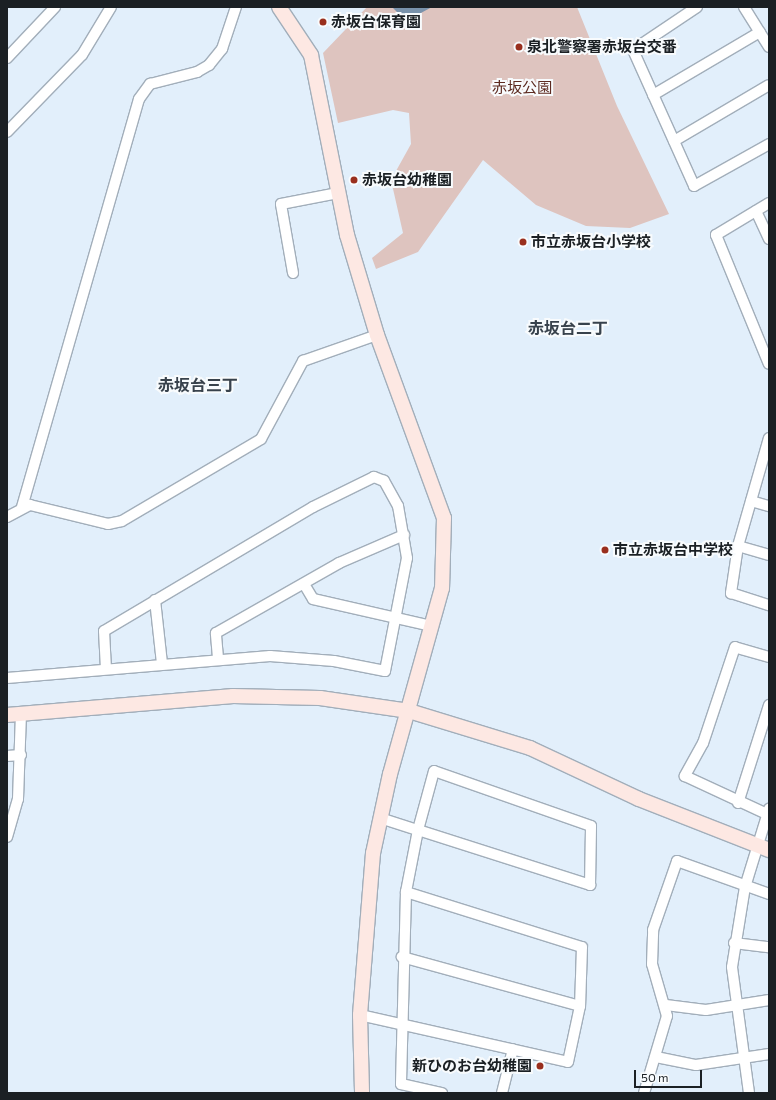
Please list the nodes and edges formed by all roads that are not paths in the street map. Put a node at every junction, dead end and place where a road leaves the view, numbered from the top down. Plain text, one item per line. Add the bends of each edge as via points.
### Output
1 (55, 7) edge
2 (111, 7) edge
3 (236, 7) edge
4 (279, 7) edge
5 (697, 7) edge
6 (744, 7) edge
7 (760, 32) junction
8 (769, 47) edge
9 (7, 58) edge
10 (769, 85) edge
11 (653, 95) junction
12 (7, 132) edge
13 (674, 141) junction
14 (769, 144) edge
15 (338, 193) junction
16 (769, 203) edge
17 (756, 211) junction
18 (769, 239) edge
19 (293, 273) dead end
20 (377, 335) junction
21 (766, 346) edge
22 (769, 364) edge
23 (769, 438) edge
24 (767, 454) edge
25 (751, 501) junction
26 (769, 506) edge
27 (22, 507) junction
28 (7, 516) edge
29 (404, 534) junction
30 (738, 546) junction
31 (769, 554) edge
32 (304, 584) junction
33 (155, 600) junction
34 (769, 605) edge
35 (398, 618) junction
36 (432, 626) junction
37 (769, 657) edge
38 (218, 658) junction
39 (162, 663) junction
40 (106, 669) junction
41 (7, 678) edge
42 (769, 705) edge
43 (409, 711) junction
44 (14, 715) edge
45 (21, 755) junction
46 (7, 756) edge
47 (738, 803) junction
48 (768, 813) edge
49 (380, 818) junction
50 (9, 825) edge
51 (418, 830) junction
52 (7, 837) edge
53 (763, 848) edge
54 (745, 887) junction
55 (406, 892) junction
56 (769, 894) edge
57 (734, 943) junction
58 (769, 947) edge
59 (402, 957) junction
60 (769, 1000) edge
61 (666, 1005) junction
62 (735, 1005) junction
63 (580, 1006) junction
64 (360, 1015) junction
65 (400, 1023) junction
66 (513, 1048) junction
67 (769, 1054) edge
68 (656, 1057) junction
69 (744, 1058) junction
70 (362, 1093) edge
71 (442, 1093) edge
72 (502, 1093) edge
73 (644, 1093) edge
74 (749, 1093) edge

1 - 9 street
2 - 12 street via 82,55
3 - 27 street via 222,49 209,65 197,72 150,84 139,99
4 - 15 street via 311,55
5 - 11 street via 633,50
6 - 7 street
7 - 8 street
7 - 11 street
10 - 13 street
11 - 13 street
13 - 14 street via 694,186
15 - 19 street via 281,204
15 - 20 street via 347,236
16 - 17 street
17 - 18 street
17 - 21 street via 716,235
20 - 27 street via 303,361 261,439 122,521 108,524 39,507
20 - 36 street via 444,518 445,565
21 - 22 street
23 - 24 street
24 - 25 street
25 - 26 street
25 - 30 street
27 - 28 street
29 - 32 street
29 - 33 street via 398,506 384,481 374,477 260,536
29 - 35 street via 406,576
30 - 31 street
30 - 34 street via 731,593
32 - 35 street via 313,599
32 - 38 street via 216,634
33 - 39 street
33 - 40 street via 104,630
35 - 36 street
35 - 38 street via 385,671 298,656
36 - 43 street
37 - 47 street via 735,647 703,743 686,776
38 - 39 street
39 - 40 street
40 - 41 street
42 - 47 street
43 - 44 street via 320,698 233,696
43 - 49 street
43 - 53 street via 530,748 639,799
44 - 45 street
45 - 46 street
45 - 50 street via 18,798
47 - 48 street
48 - 53 street
49 - 51 street
49 - 64 street via 369,886
50 - 52 street
51 - 51 street via 470,847 590,885 591,826 434,771
51 - 55 street
53 - 54 street
54 - 56 street
54 - 57 street
54 - 61 street via 677,861 650,946 652,964
55 - 59 street
55 - 63 street via 582,947
57 - 58 street
57 - 62 street
59 - 63 street
59 - 65 street
60 - 62 street
61 - 62 street via 706,1010
61 - 68 street via 667,1016
62 - 69 street
63 - 66 street via 568,1062
64 - 65 street
64 - 70 street
65 - 66 street
65 - 71 street via 401,1084
66 - 72 street
67 - 69 street
68 - 69 street via 696,1065
68 - 73 street
69 - 74 street

